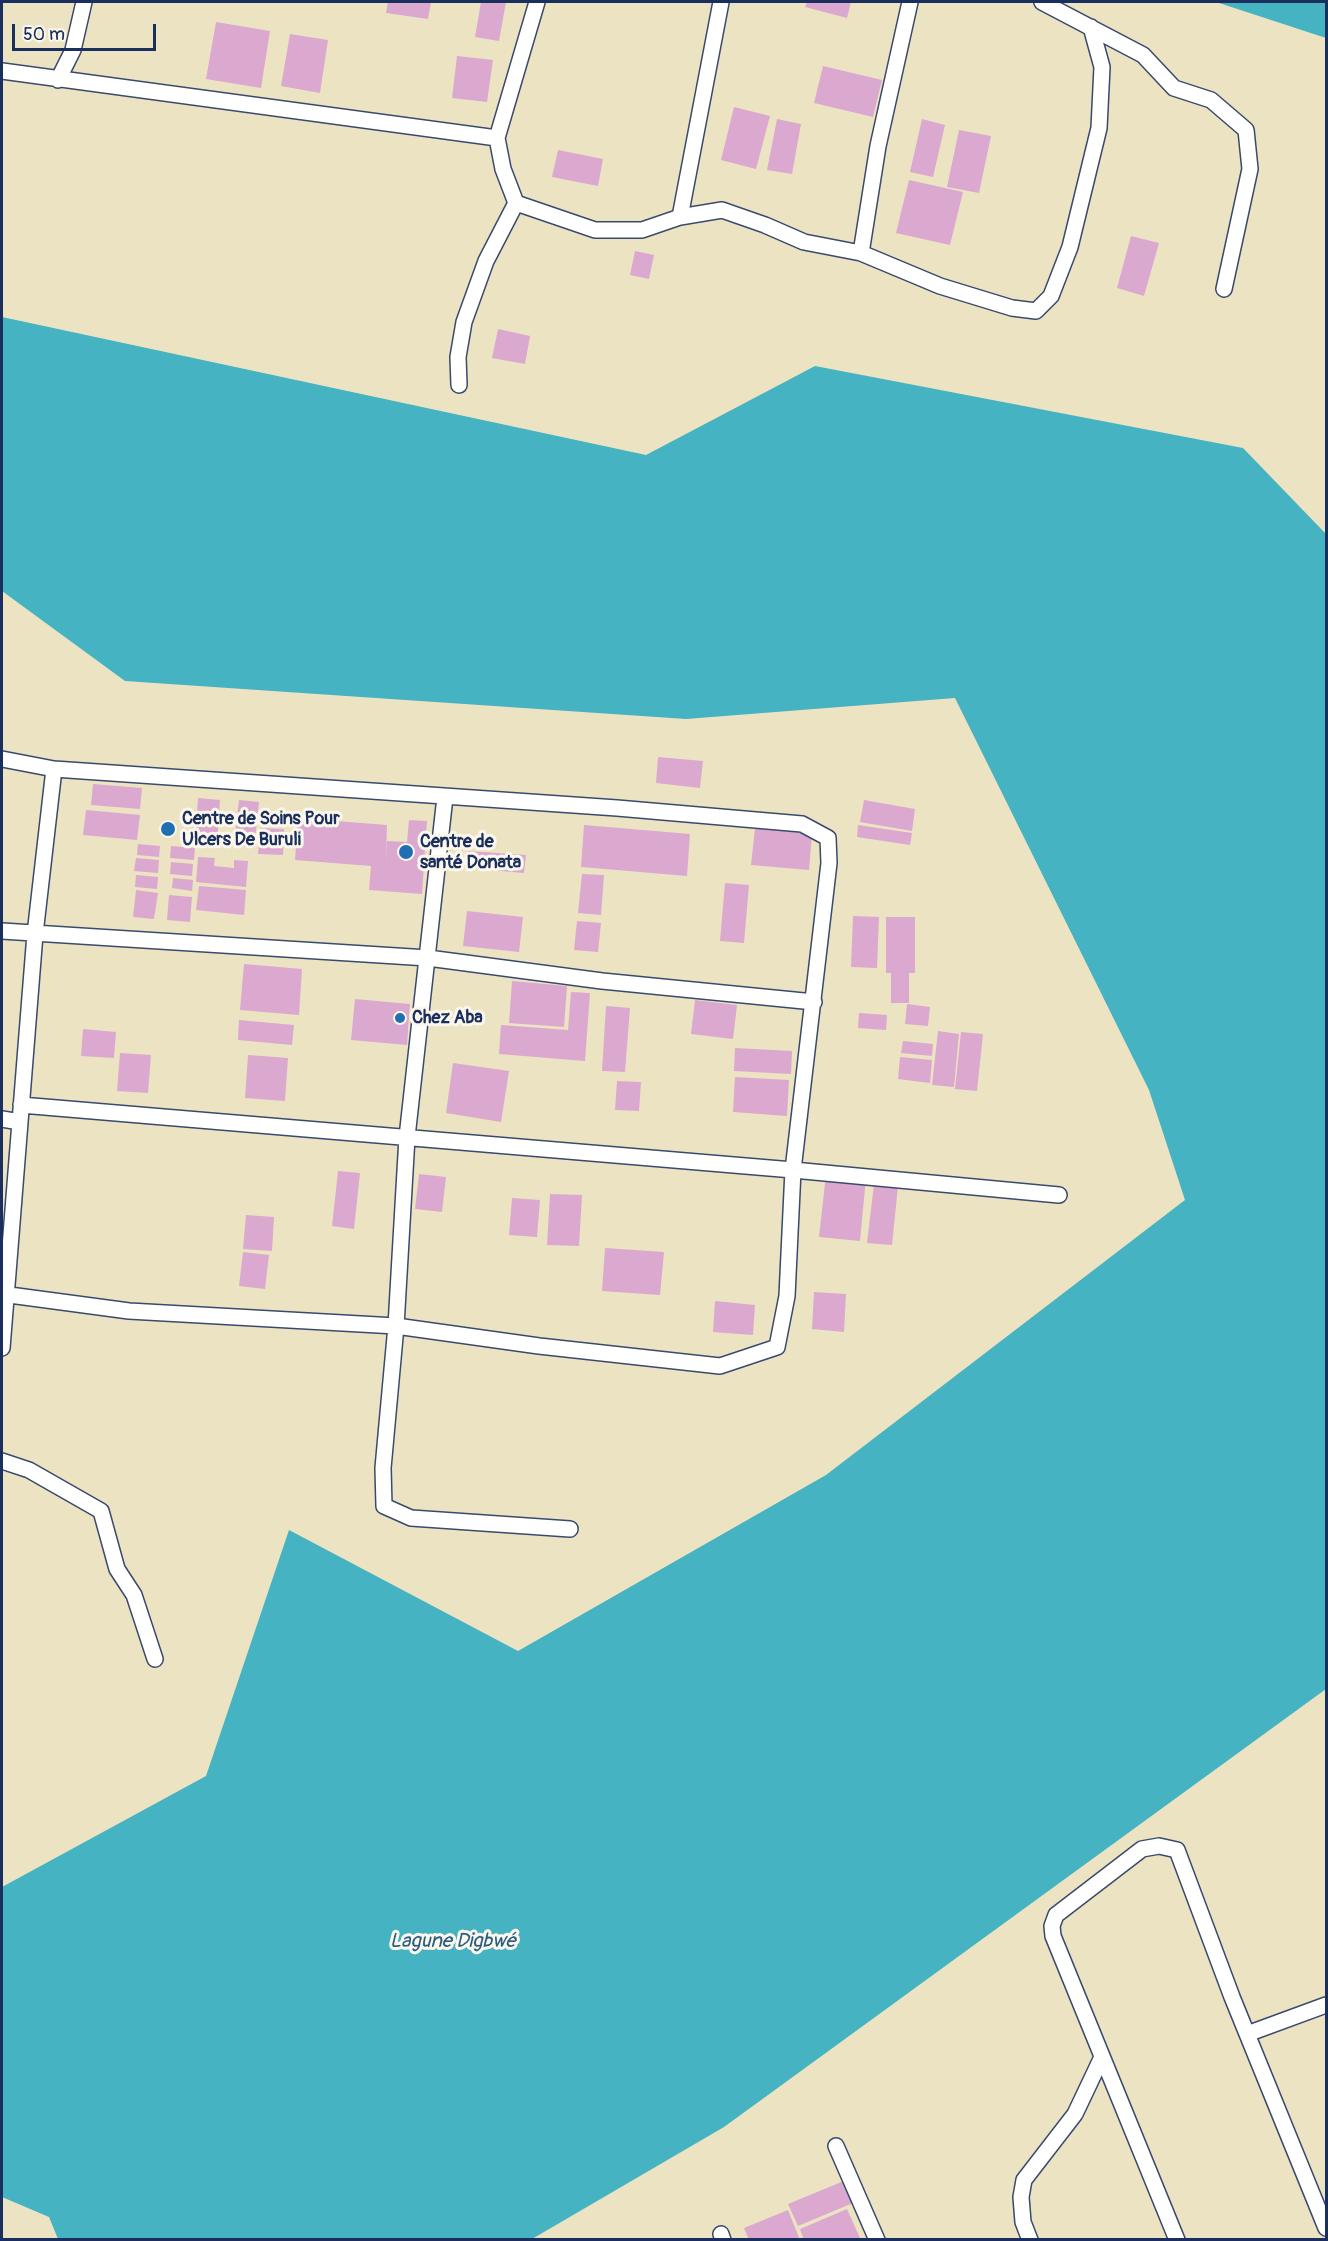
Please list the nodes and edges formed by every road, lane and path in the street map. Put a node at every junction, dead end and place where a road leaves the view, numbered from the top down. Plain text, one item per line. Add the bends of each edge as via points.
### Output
1 (84, 2) edge
2 (537, 2) edge
3 (721, 2) edge
4 (910, 2) edge
5 (1042, 2) edge
6 (1091, 27) junction
7 (2, 71) edge
8 (58, 80) junction
9 (497, 138) junction
10 (516, 203) junction
11 (680, 217) junction
12 (861, 254) junction
13 (1224, 289) dead end
14 (459, 385) dead end
15 (2, 759) edge
16 (54, 769) junction
17 (445, 797) junction
18 (2, 931) edge
19 (35, 934) junction
20 (428, 958) junction
21 (814, 1002) junction
22 (21, 1105) junction
23 (2, 1119) edge
24 (20, 1122) junction
25 (407, 1137) junction
26 (793, 1170) junction
27 (1059, 1195) dead end
28 (4, 1294) edge
29 (396, 1326) junction
30 (2, 1348) edge
31 (2, 1461) edge
32 (570, 1529) dead end
33 (155, 1659) dead end
34 (1326, 2005) edge
35 (1247, 2034) junction
36 (1102, 2057) junction
37 (836, 2146) dead end
38 (1326, 2228) edge
39 (877, 2240) edge
40 (1030, 2240) edge
41 (1177, 2240) edge

1 - 8 street via 73,50
2 - 9 street
3 - 11 street
4 - 12 street via 878,146
5 - 6 street
6 - 12 street via 1102,68 1099,128 1070,247 1051,296 1036,311 1012,308 940,286
6 - 13 street via 1143,55 1174,88 1211,100 1246,130 1250,169
7 - 8 street
8 - 9 street
9 - 10 street
10 - 11 street via 595,230 642,230
10 - 14 street via 486,261 464,322 458,357
11 - 12 street via 722,210 804,242
15 - 16 street
16 - 17 street
16 - 19 street
17 - 20 street
17 - 21 street via 802,824 828,838 829,863
18 - 19 street
19 - 20 street
19 - 22 street
20 - 21 street via 602,981
20 - 25 street
21 - 26 street
22 - 24 street
22 - 25 street
23 - 24 street
24 - 28 street
25 - 26 street
25 - 29 street
26 - 27 street
26 - 29 street via 785,1314 777,1347 768,1351 720,1366
28 - 29 street via 129,1311
28 - 30 street
29 - 32 street via 383,1468 384,1506 411,1518
31 - 33 street via 29,1470 101,1511 117,1569 134,1595
34 - 35 street
35 - 36 street via 1177,1850 1159,1846 1142,1849 1056,1915 1052,1926
35 - 38 street
36 - 40 street via 1075,2114 1024,2180 1023,2222
36 - 41 street
37 - 39 street

